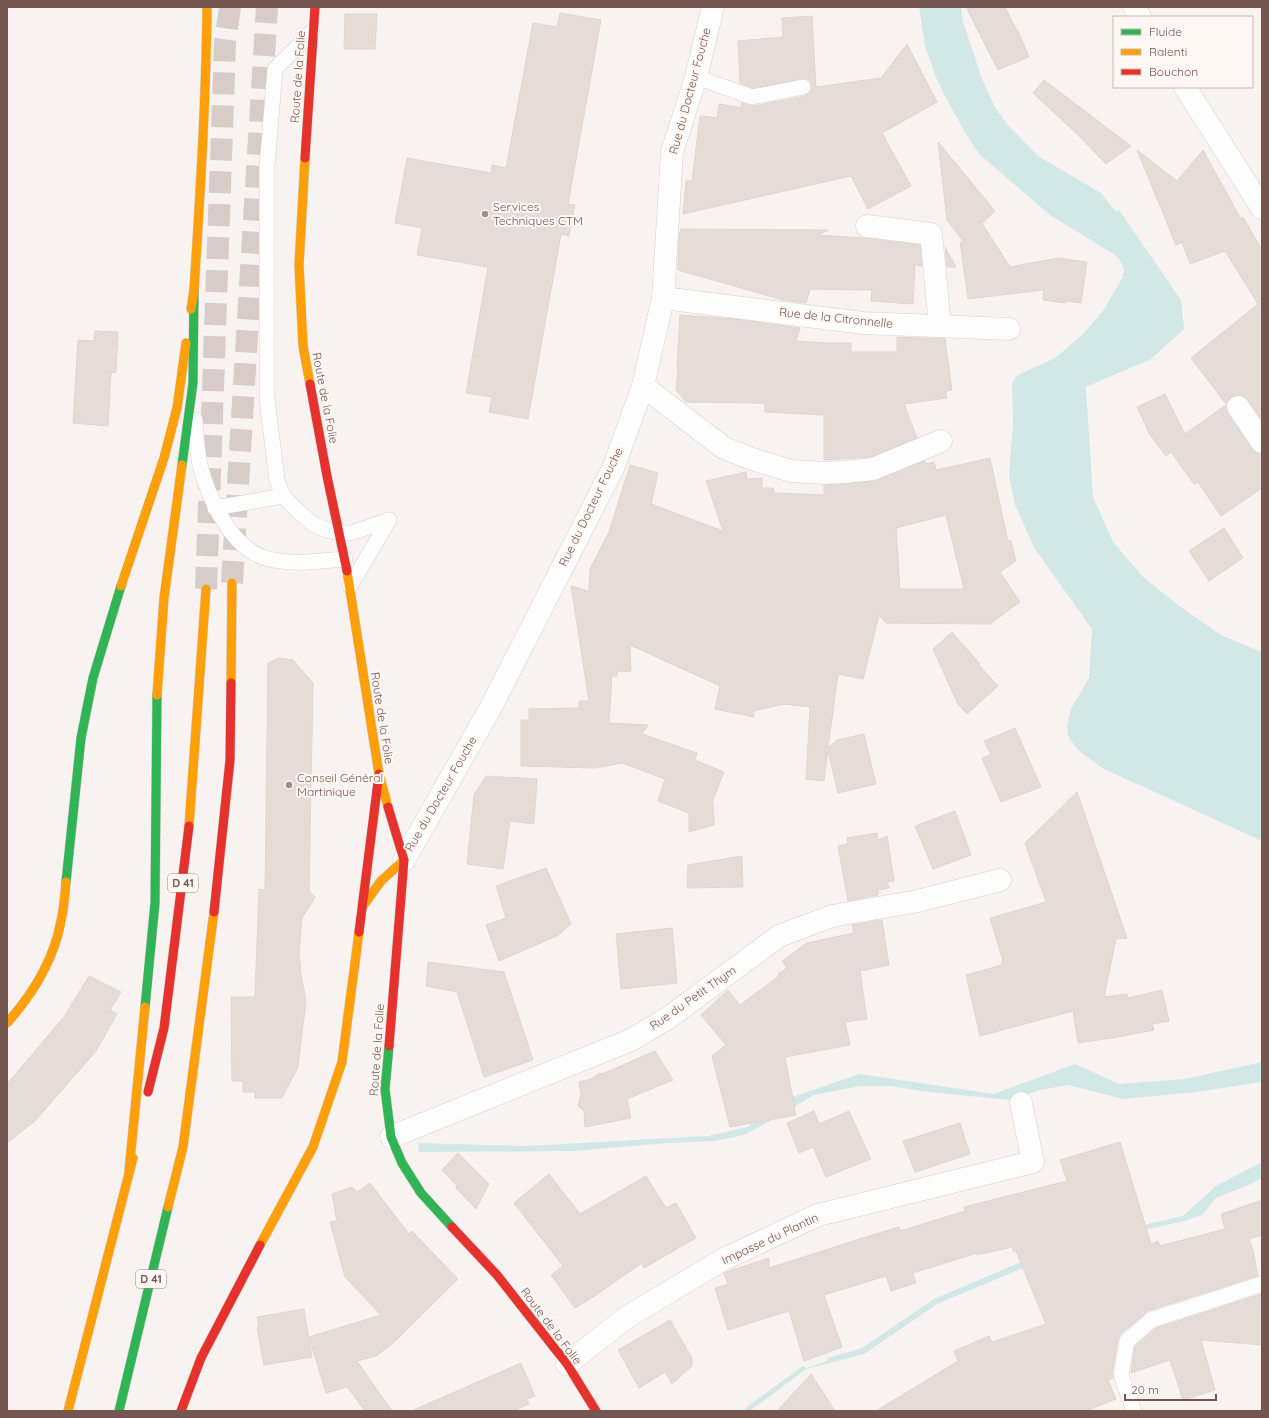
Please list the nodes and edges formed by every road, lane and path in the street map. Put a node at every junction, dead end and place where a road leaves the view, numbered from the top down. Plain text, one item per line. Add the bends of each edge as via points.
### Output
1 (207, 7) edge
2 (315, 7) edge
3 (1134, 7) edge
4 (714, 11) edge
5 (216, 13) dead end
6 (1139, 16) edge
7 (312, 32) junction
8 (696, 77) junction
9 (206, 81) junction
10 (803, 87) dead end
11 (1185, 88) edge
12 (1262, 208) edge
13 (867, 226) dead end
14 (194, 290) junction
15 (663, 298) junction
16 (940, 326) junction
17 (1009, 329) dead end
18 (193, 383) junction
19 (643, 386) junction
20 (1238, 407) dead end
21 (941, 441) dead end
22 (1262, 442) edge
23 (283, 496) junction
24 (215, 508) junction
25 (340, 533) junction
26 (345, 559) junction
27 (232, 583) tunnel mouth
28 (350, 586) junction
29 (206, 589) tunnel mouth
30 (379, 774) junction
31 (404, 860) junction
32 (1000, 880) dead end
33 (362, 909) junction
34 (7, 1024) edge
35 (1021, 1103) dead end
36 (391, 1137) junction
37 (129, 1172) junction
38 (1262, 1284) edge
39 (567, 1364) junction
40 (68, 1411) edge
41 (119, 1411) edge
42 (181, 1411) edge
43 (596, 1411) edge
44 (1134, 1411) edge

1 - 9 main road
2 - 7 main road, Route de la Folie
3 - 6 street
4 - 8 street, Rue du Docteur Fouche
5 - 9 main road
7 - 23 lane via 275,69 267,166 267,399 277,480
7 - 25 main road, Route de la Folie via 299,272 303,346
8 - 10 lane via 752,97
8 - 15 street, Rue du Docteur Fouche via 672,152
9 - 14 main road
11 - 12 street
13 - 16 street via 932,234
14 - 18 main road
14 - 34 main road via 177,408 164,458 118,596 92,686 81,738 61,922 51,954 38,980
15 - 16 street, Rue de la Citronnelle via 863,322
15 - 19 street, Rue du Docteur Fouche
16 - 17 street, Rue de la Citronnelle
18 - 24 lane via 200,465
18 - 37 main road via 164,598 157,692 155,903
19 - 21 street via 724,448 791,471 825,473 873,469
19 - 31 street, Rue du Docteur Fouche via 614,466 490,709
20 - 22 street
23 - 24 lane
23 - 25 lane via 313,524
24 - 26 lane via 246,549 257,555 294,563
25 - 26 main road, Route de la Folie
25 - 28 lane via 350,533 389,520
26 - 28 main road, Route de la Folie
27 - 41 main road, D 41 via 230,760 215,902 183,1147
28 - 30 main road, Route de la Folie
29 - 37 main road, D 41 via 188,841 164,1028
30 - 31 main road, Route de la Folie
30 - 33 main road
31 - 33 main road via 372,890
31 - 36 main road, Route de la Folie via 385,1089
32 - 36 street, Rue du Petit Thym via 918,901 832,916 779,936 668,1018 631,1040
33 - 42 main road via 342,1062 313,1147 201,1358
35 - 39 street, Impasse du Plantin via 1033,1162 818,1215 724,1259 627,1317
36 - 39 main road, Route de la Folie via 402,1163 421,1193 497,1275
37 - 40 main road, D 41
38 - 44 lane via 1151,1320 1127,1341 1121,1375
39 - 43 main road, Route de la Folie

